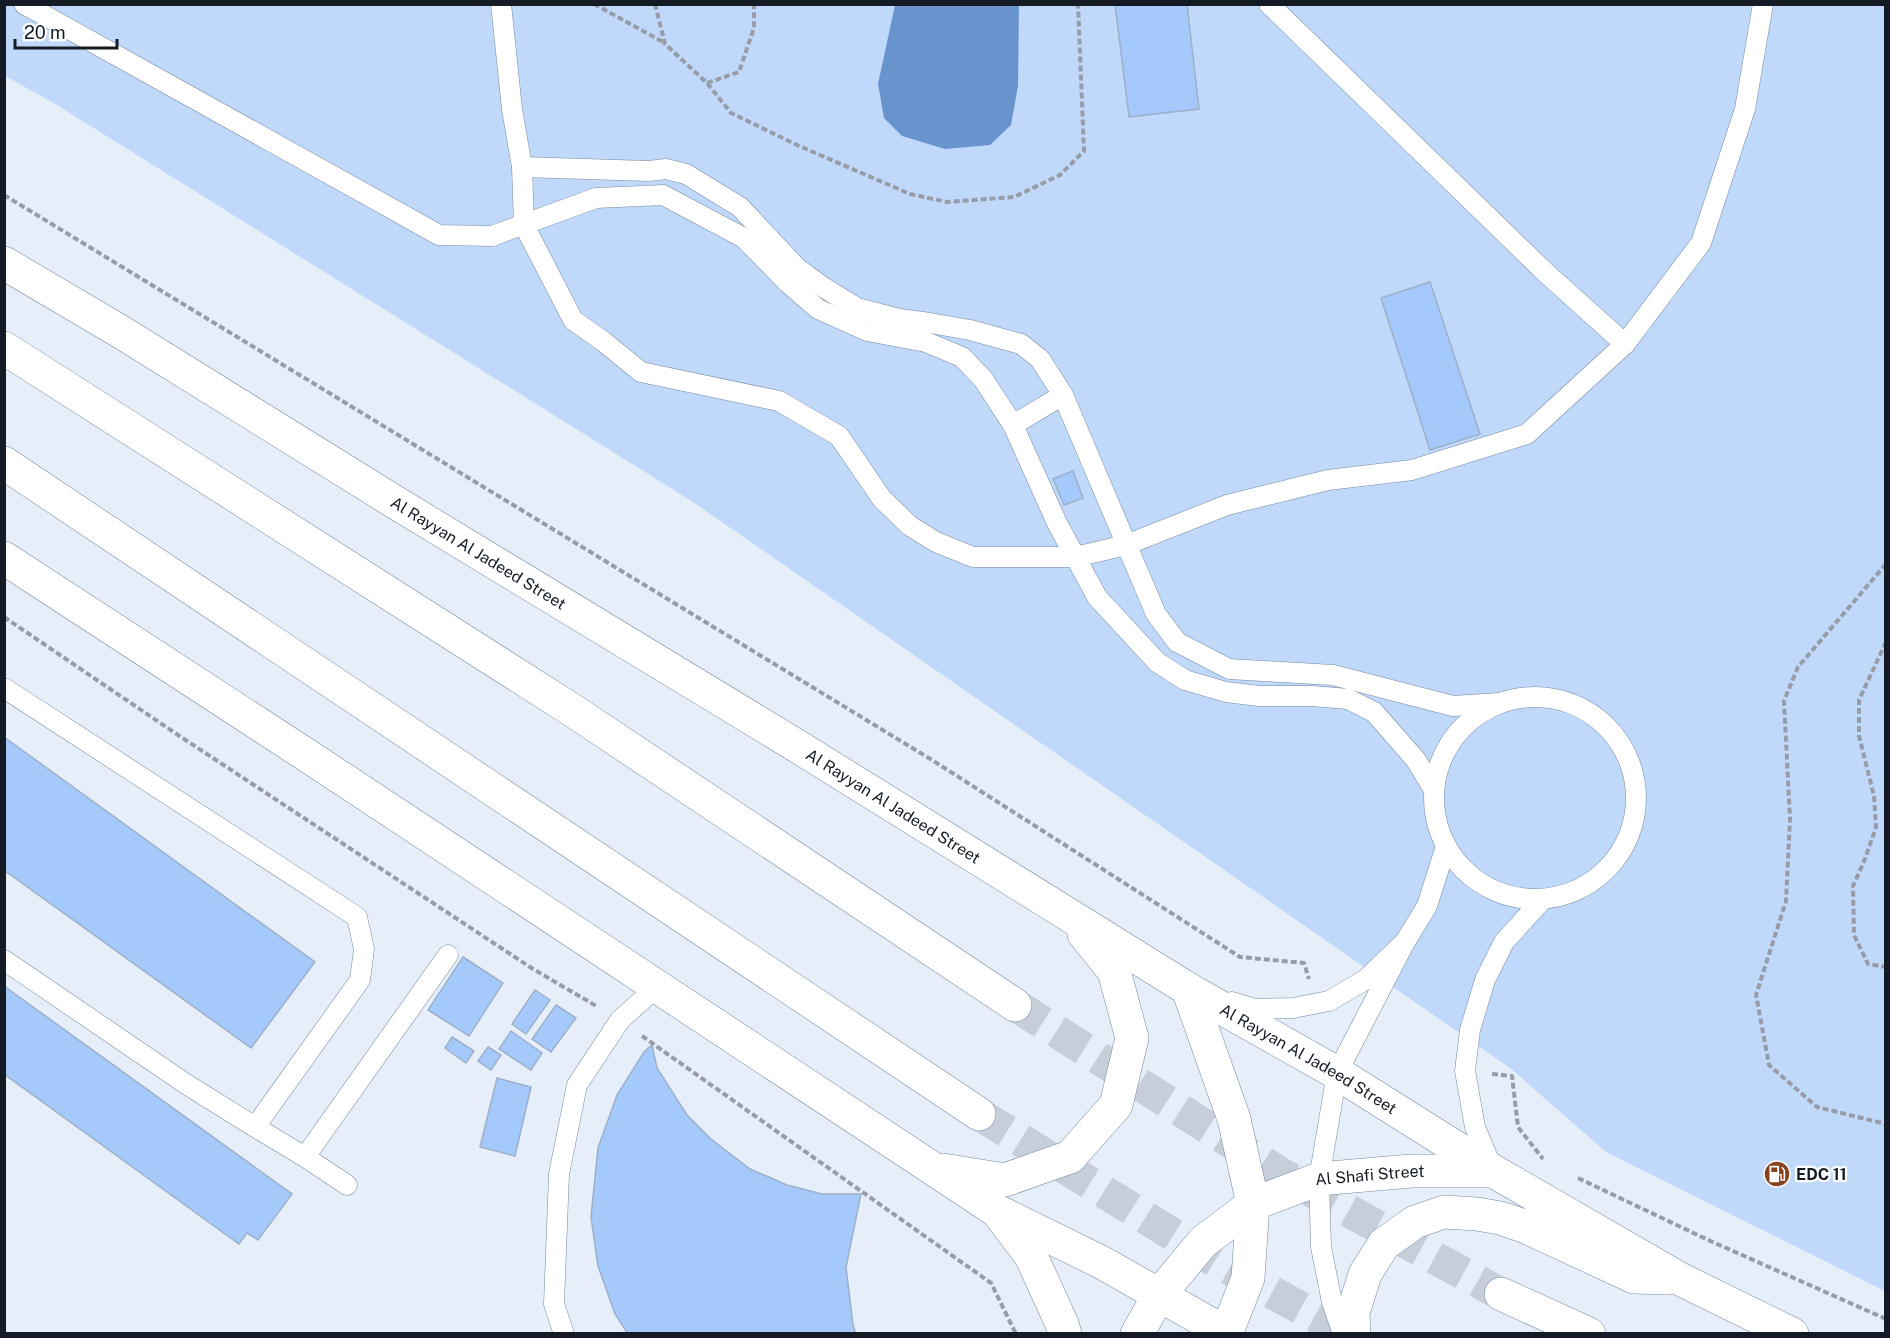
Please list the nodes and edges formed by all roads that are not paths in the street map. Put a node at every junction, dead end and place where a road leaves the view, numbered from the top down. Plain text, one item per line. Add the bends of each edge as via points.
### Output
1 (24, 4) edge
2 (501, 4) edge
3 (1269, 4) edge
4 (1763, 4) edge
5 (522, 167) junction
6 (524, 225) junction
7 (4, 263) edge
8 (1625, 344) junction
9 (4, 348) edge
10 (1063, 395) junction
11 (1013, 425) junction
12 (4, 463) edge
13 (1126, 545) junction
14 (1076, 557) junction
15 (4, 558) edge
16 (4, 688) edge
17 (1500, 703) junction
18 (1434, 790) junction
19 (1446, 846) junction
20 (1543, 899) junction
21 (1068, 916) junction
22 (1405, 942) junction
23 (448, 955) dead end
24 (4, 960) edge
25 (658, 986) junction
26 (1188, 988) junction
27 (1015, 1005) tunnel mouth
28 (1336, 1073) junction
29 (979, 1114) tunnel mouth
30 (255, 1127) junction
31 (305, 1157) junction
32 (936, 1169) junction
33 (1493, 1171) junction
34 (1319, 1179) junction
35 (347, 1185) dead end
36 (1253, 1204) junction
37 (997, 1211) junction
38 (1680, 1279) junction
39 (1501, 1294) tunnel mouth
40 (1159, 1295) junction
41 (1227, 1333) edge
42 (564, 1334) edge
43 (1065, 1334) edge
44 (1137, 1334) edge
45 (1343, 1334) edge
46 (1354, 1334) edge
47 (1589, 1334) edge
48 (1792, 1334) edge

1 - 6 lane via 439,235 492,236
2 - 5 lane
3 - 8 lane via 1546,273
4 - 8 lane via 1744,109 1701,243
5 - 6 lane
5 - 10 lane via 666,169 686,174 740,207 798,268 857,308 1021,344 1040,359
6 - 11 lane via 596,198 663,195 744,238 818,309 867,331 926,342 962,357 983,379
6 - 14 lane via 573,320 641,372 779,401 839,436 882,499 910,526 936,542 974,556
7 - 21 main road, Al Rayyan Al Jadeed Street via 798,746
8 - 13 lane via 1527,434 1412,470 1328,480 1227,505
9 - 27 main road via 572,710
10 - 11 lane
10 - 13 lane
11 - 14 lane
12 - 29 main road
13 - 14 lane
13 - 17 lane via 1155,614 1178,642 1229,669 1333,675 1453,706
14 - 18 lane via 1097,597 1156,662 1185,680 1226,692 1348,699 1374,712 1416,760
15 - 25 main road
16 - 30 lane via 357,917 364,949 360,980
17 - 18 lane via 1475,716 1454,737 1440,762
17 - 20 lane via 1528,697 1557,699 1584,709 1607,726 1625,750 1635,776 1637,805 1633,824 1617,858 1596,879 1571,892
18 - 19 lane via 1436,819
19 - 20 lane via 1464,869 1486,886 1514,897
19 - 22 lane via 1427,906
20 - 33 lane via 1504,942 1485,980 1470,1030 1465,1071 1475,1127
21 - 26 main road, Al Rayyan Al Jadeed Street
21 - 32 main road via 1114,971 1132,1038 1116,1105 1070,1157 1059,1161 1005,1180
22 - 26 lane via 1365,980 1329,1001 1257,1009
22 - 28 lane
23 - 31 lane
24 - 30 lane
25 - 32 main road
25 - 42 lane via 620,1020 577,1085 559,1174 554,1304
26 - 28 main road, Al Rayyan Al Jadeed Street
26 - 36 main road via 1234,1119
28 - 33 main road, Al Rayyan Al Jadeed Street
28 - 34 lane
30 - 31 lane
31 - 35 lane
32 - 37 main road
33 - 34 main road, Al Shafi Street via 1410,1171
33 - 38 main road, Al Rayyan Al Jadeed Street
34 - 36 main road, Al Shafi Street
34 - 45 lane via 1321,1247
36 - 40 main road, Al Shafi Street via 1203,1242
36 - 41 main road via 1248,1278
37 - 40 main road
37 - 43 main road via 1030,1256
38 - 46 main road via 1634,1277 1524,1226 1500,1218 1444,1212 1415,1222 1384,1244 1365,1274 1353,1313
38 - 48 main road, Al Rayyan Al Jadeed Street
39 - 47 main road
40 - 41 main road
40 - 44 main road, Al Shafi Street

